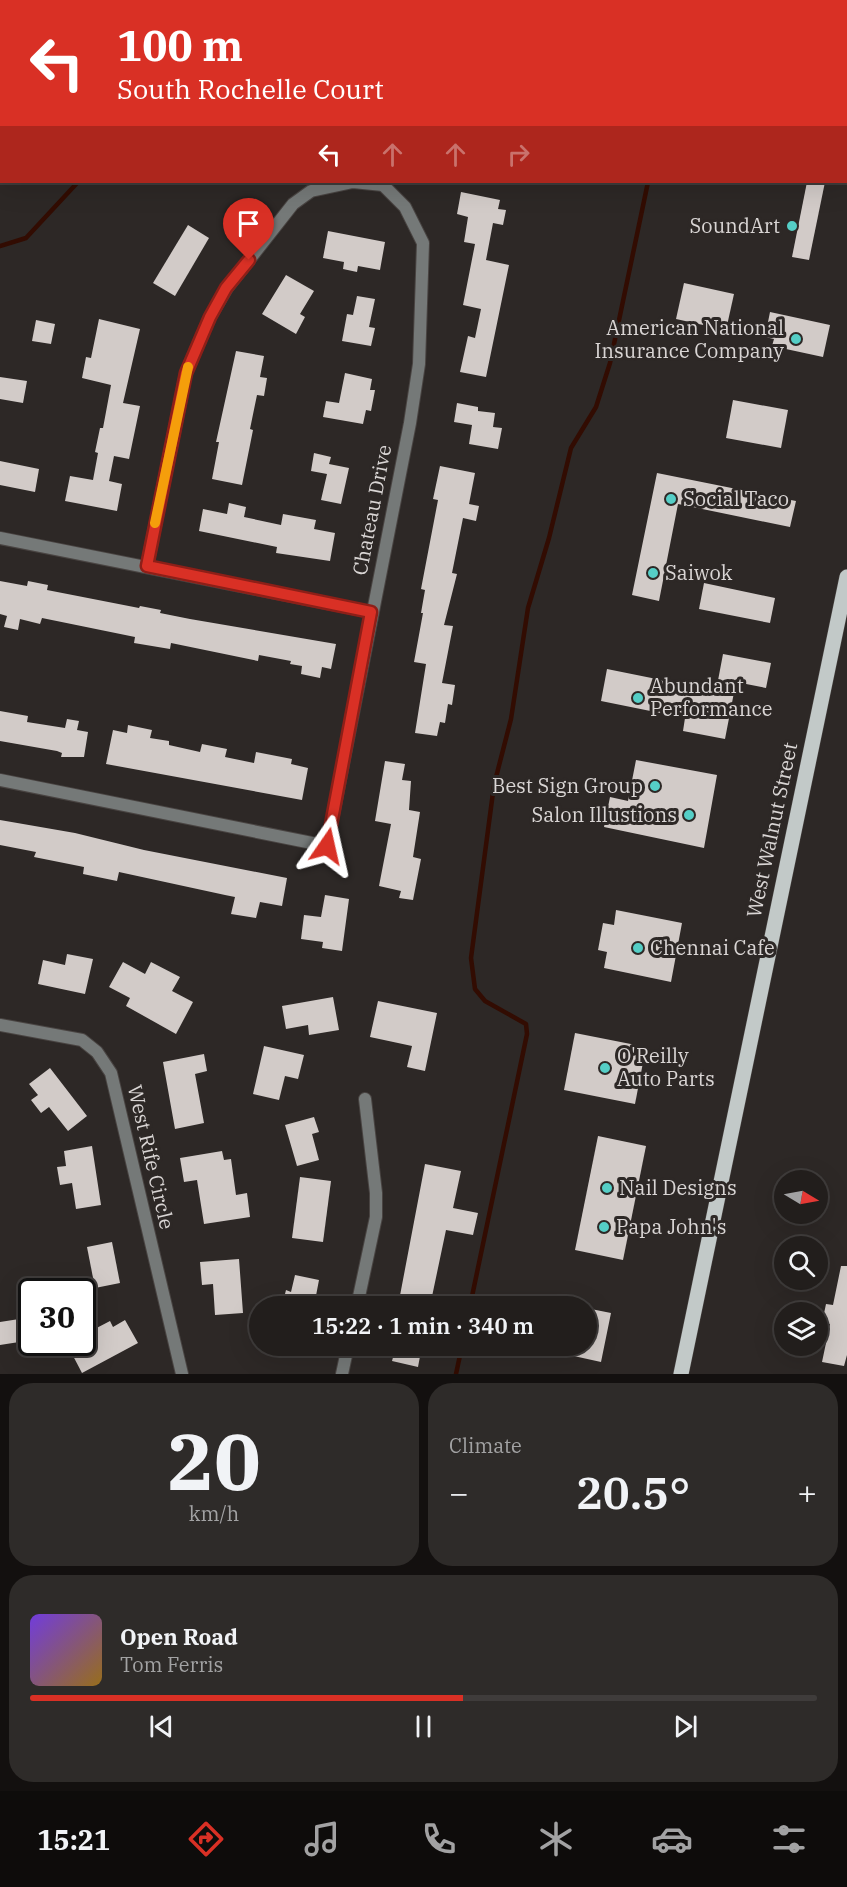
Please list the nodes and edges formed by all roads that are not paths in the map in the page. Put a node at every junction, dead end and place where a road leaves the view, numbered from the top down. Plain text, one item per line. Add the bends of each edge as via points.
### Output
1 (349, 183) edge
2 (383, 183) edge
3 (0, 538) edge
4 (147, 566) junction
5 (847, 577) edge
6 (371, 612) junction
7 (0, 780) edge
8 (0, 1025) edge
9 (365, 1099) dead end
10 (359, 1296) edge
11 (346, 1356) edge
12 (182, 1374) edge
13 (342, 1374) edge
14 (681, 1374) edge

1 - 4 street via 311,191 293,204 226,288 186,373
2 - 6 street, Chateau Drive via 405,207 423,243 422,312 410,423
3 - 4 street
4 - 6 street
5 - 14 main road, West Walnut Street
6 - 7 street, Chateau Drive via 327,846
8 - 12 street, West Rife Circle via 82,1040 97,1052 111,1073
9 - 10 street via 376,1217
11 - 13 street

